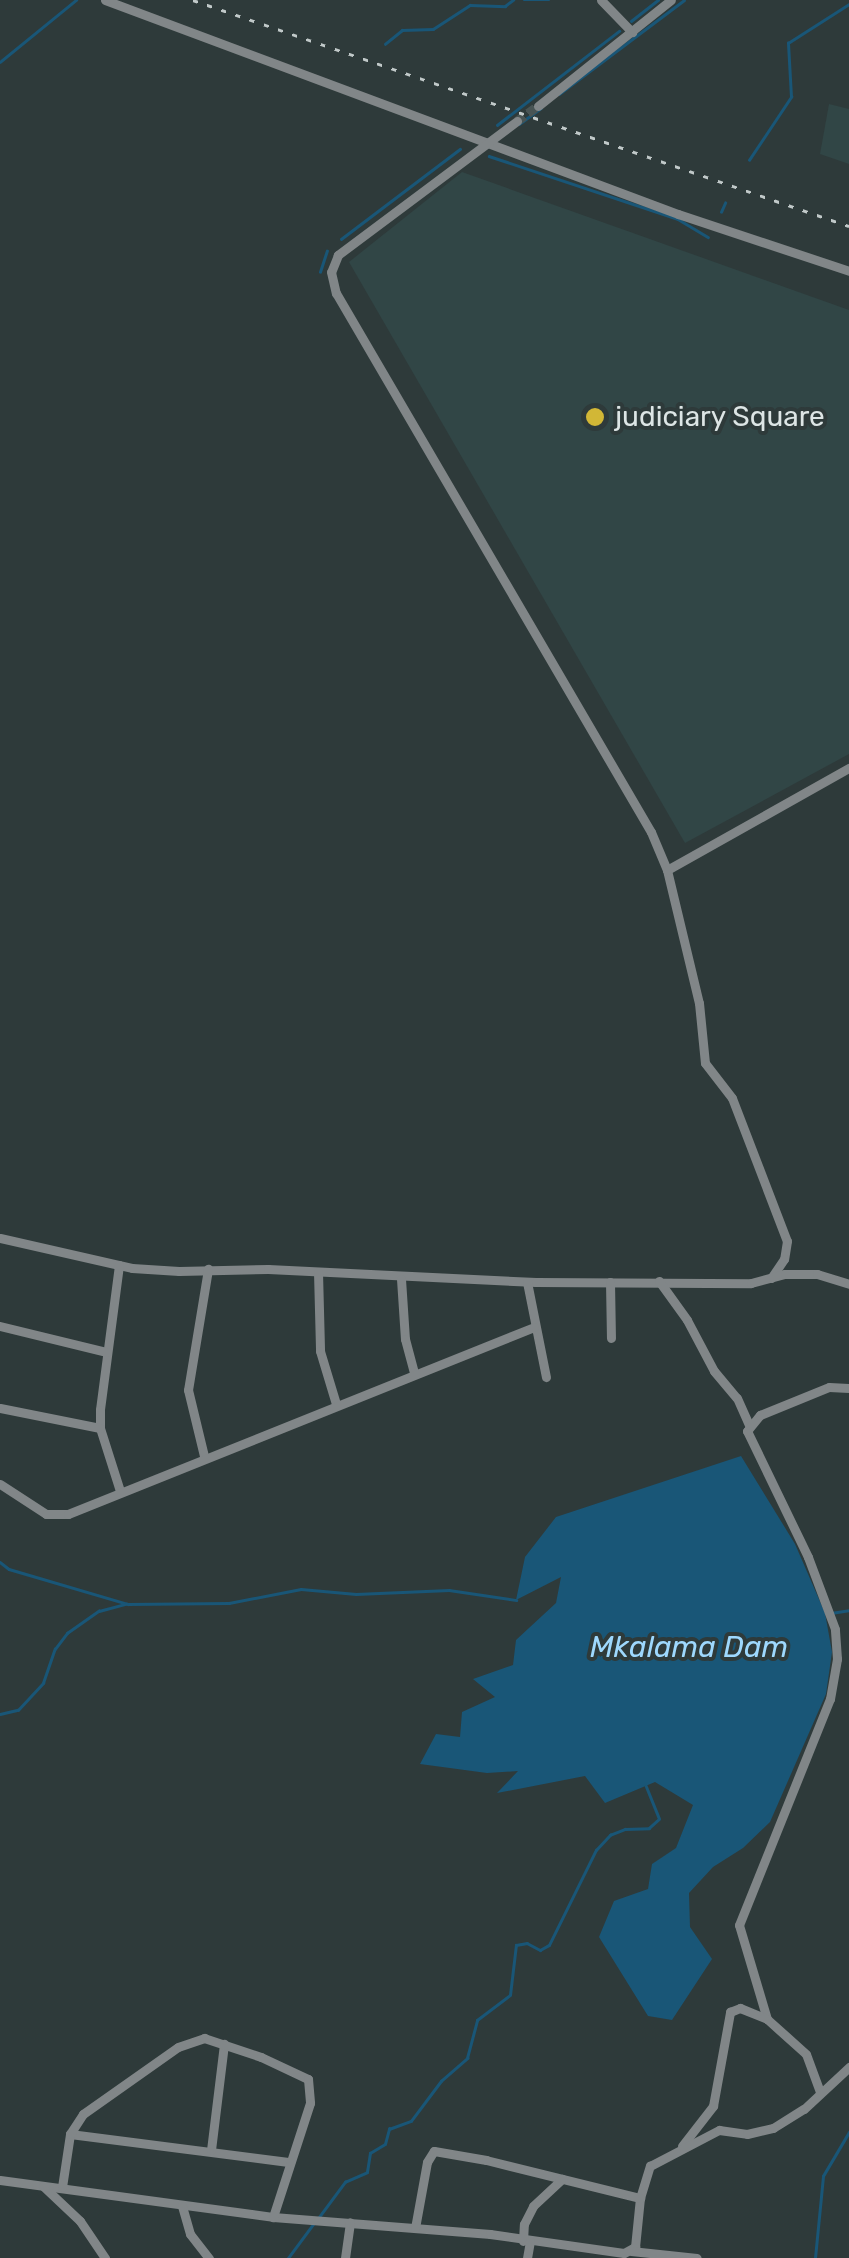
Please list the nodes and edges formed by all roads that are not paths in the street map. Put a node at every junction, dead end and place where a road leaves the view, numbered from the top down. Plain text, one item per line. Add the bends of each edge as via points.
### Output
1 (105, 0) edge
2 (601, 0) edge
3 (671, 0) edge
4 (632, 32) junction
5 (538, 106) tunnel mouth
6 (517, 121) tunnel mouth
7 (488, 143) junction
8 (849, 271) edge
9 (849, 768) edge
10 (668, 870) junction
11 (0, 1238) edge
12 (119, 1265) junction
13 (208, 1269) junction
14 (318, 1272) junction
15 (771, 1278) junction
16 (401, 1279) junction
17 (659, 1281) junction
18 (528, 1282) junction
19 (610, 1282) junction
20 (849, 1284) edge
21 (0, 1326) edge
22 (534, 1327) junction
23 (610, 1338) dead end
24 (107, 1352) junction
25 (414, 1373) junction
26 (546, 1378) dead end
27 (849, 1388) edge
28 (336, 1404) junction
29 (0, 1408) edge
30 (749, 1424) junction
31 (100, 1428) junction
32 (204, 1456) junction
33 (0, 1484) edge
34 (120, 1491) junction
35 (767, 2019) junction
36 (224, 2044) junction
37 (849, 2067) edge
38 (820, 2092) junction
39 (70, 2134) junction
40 (212, 2150) junction
41 (678, 2150) junction
42 (290, 2162) junction
43 (0, 2180) edge
44 (562, 2180) junction
45 (43, 2186) junction
46 (62, 2187) junction
47 (640, 2198) junction
48 (182, 2206) junction
49 (273, 2218) junction
50 (350, 2222) junction
51 (415, 2228) junction
52 (526, 2241) junction
53 (631, 2251) junction
54 (105, 2258) edge
55 (209, 2258) edge
56 (345, 2258) edge
57 (527, 2258) edge
58 (696, 2258) edge

1 - 7 street
2 - 4 street
3 - 4 street
4 - 5 street
6 - 7 street
7 - 8 street
7 - 10 street via 338,255 331,272 336,293
9 - 10 street
10 - 15 street via 706,1064 732,1098 787,1241
11 - 12 street
12 - 13 street
12 - 24 street
13 - 14 street
13 - 32 street via 188,1390
14 - 16 street
14 - 28 street via 320,1351
15 - 17 street
15 - 20 street via 817,1274
16 - 18 street
16 - 25 street
17 - 19 street
17 - 30 street
18 - 19 street
18 - 22 street
19 - 23 street
21 - 24 street
22 - 25 street
22 - 26 street
24 - 31 street
25 - 28 street
27 - 30 street via 823,1389
28 - 32 street
29 - 31 street
30 - 35 street via 751,1445 827,1603 837,1659 830,1698 739,1925
31 - 34 street
32 - 34 street
33 - 34 street via 58,1516
35 - 38 street via 806,2054
35 - 41 street via 740,2008 730,2012 713,2106
36 - 39 street via 204,2038 178,2046 96,2102
36 - 40 street
36 - 42 street via 308,2079 310,2103
37 - 38 street
38 - 41 street via 773,2128 747,2134 719,2130
39 - 40 street
39 - 46 street
40 - 42 street
41 - 47 street via 645,2170
42 - 49 street
43 - 45 street
44 - 47 street
44 - 51 street via 434,2151
44 - 52 street via 533,2206 524,2224
45 - 46 street
45 - 54 street via 80,2221
46 - 48 street
47 - 53 street
48 - 49 street
48 - 55 street via 190,2234
49 - 50 street
50 - 51 street
50 - 56 street
51 - 52 street
52 - 53 street
52 - 57 street
53 - 58 street

